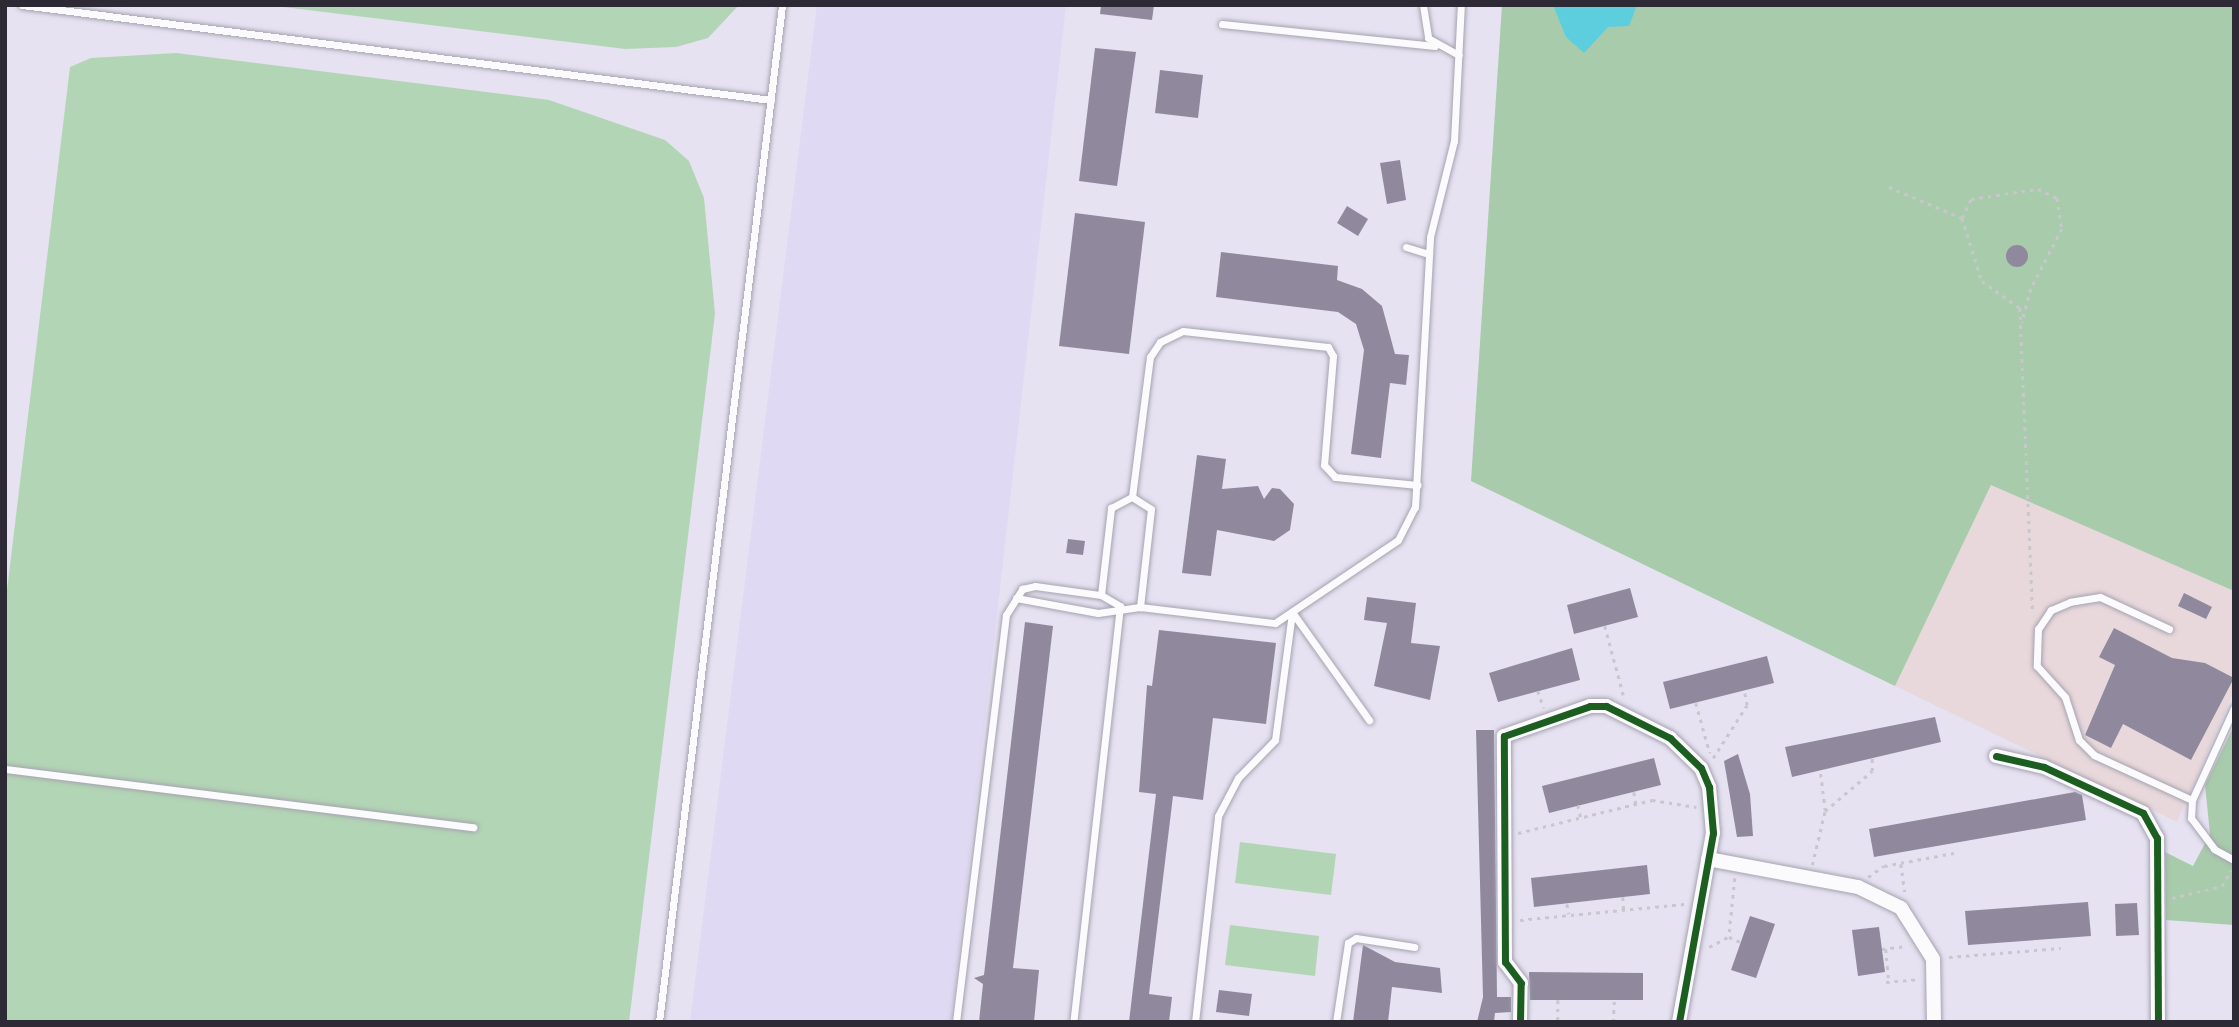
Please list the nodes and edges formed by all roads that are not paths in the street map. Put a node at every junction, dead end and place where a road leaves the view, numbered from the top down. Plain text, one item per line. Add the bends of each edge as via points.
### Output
1 (22, 5) edge
2 (782, 5) edge
3 (1423, 5) edge
4 (1461, 5) edge
5 (1222, 24) dead end
6 (1434, 46) junction
7 (1459, 55) junction
8 (771, 100) junction
9 (1406, 247) dead end
10 (1429, 254) junction
11 (1418, 485) junction
12 (1132, 497) junction
13 (1101, 594) junction
14 (1016, 598) junction
15 (1120, 606) junction
16 (1140, 607) junction
17 (1292, 612) junction
18 (2169, 629) dead end
19 (2234, 708) edge
20 (1369, 720) dead end
21 (1996, 756) dead end
22 (5, 769) edge
23 (2192, 800) junction
24 (473, 827) dead end
25 (1708, 859) junction
26 (2234, 862) edge
27 (1414, 947) dead end
28 (659, 1022) edge
29 (956, 1022) edge
30 (1073, 1022) edge
31 (1195, 1022) edge
32 (1336, 1022) edge
33 (1520, 1022) edge
34 (1679, 1022) edge
35 (1934, 1022) edge
36 (2158, 1022) edge

1 - 8 lane
2 - 8 lane
3 - 6 lane
4 - 7 lane
5 - 6 lane
6 - 7 lane
7 - 10 lane via 1454,141
8 - 28 lane
9 - 10 lane
10 - 11 lane
11 - 12 lane via 1335,477 1324,465 1333,356 1328,347 1183,331 1160,342 1150,357
11 - 17 lane via 1409,524 1398,540
12 - 13 lane via 1111,508
12 - 16 lane via 1152,509
13 - 14 lane via 1035,586
13 - 15 lane
14 - 15 lane via 1098,613
14 - 29 lane via 1006,615
15 - 16 lane
15 - 30 lane
16 - 17 lane via 1275,623
17 - 20 lane
17 - 31 lane via 1275,740 1238,778 1217,816
18 - 23 lane via 2100,597 2050,610 2034,640 2037,666 2066,697 2086,747
19 - 23 lane
21 - 36 street via 2044,767 2143,813 2157,838
22 - 24 lane
23 - 26 lane via 2191,818
25 - 33 street via 1713,810 1706,763 1670,738 1620,712 1590,706 1504,736 1505,962 1521,983
25 - 34 street
25 - 35 street via 1858,887 1901,908 1928,944 1933,959 1937,977
27 - 32 lane via 1356,938 1348,943

